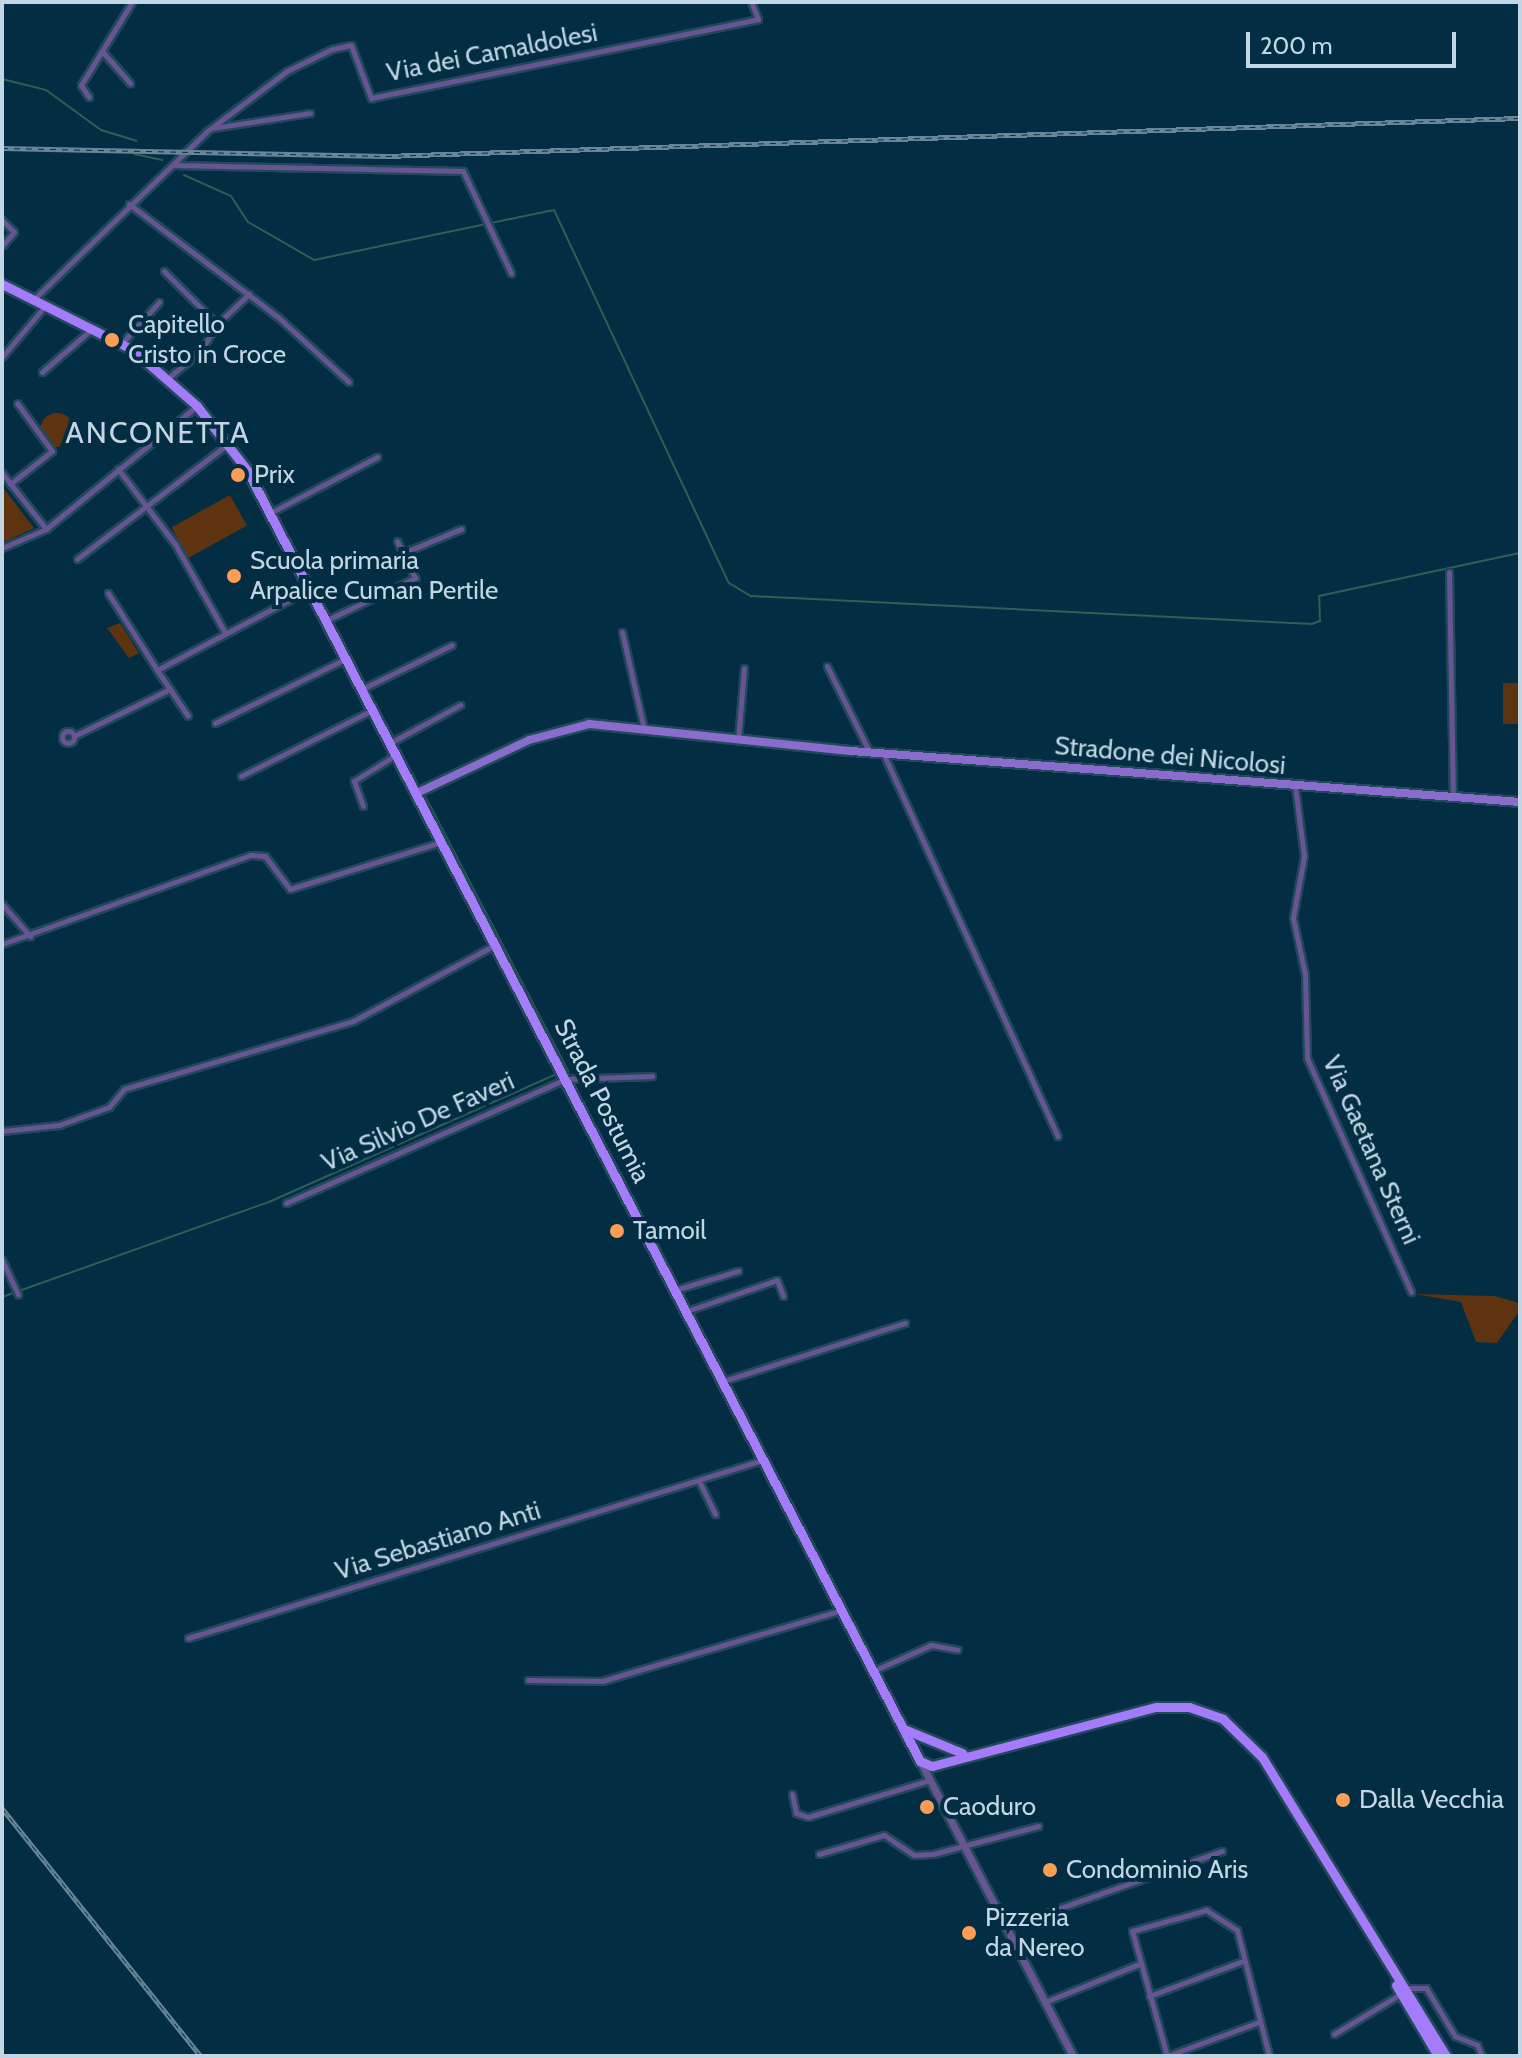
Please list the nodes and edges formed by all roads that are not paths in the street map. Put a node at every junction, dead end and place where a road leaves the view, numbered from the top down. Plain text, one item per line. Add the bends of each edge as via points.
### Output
1 (132, 2) edge
2 (751, 2) edge
3 (102, 51) junction
4 (130, 83) dead end
5 (89, 97) dead end
6 (310, 113) dead end
7 (212, 127) junction
8 (175, 165) junction
9 (129, 204) junction
10 (2, 220) edge
11 (2, 246) edge
12 (164, 271) dead end
13 (511, 273) dead end
14 (2, 284) edge
15 (249, 294) junction
16 (35, 298) junction
17 (159, 302) dead end
18 (47, 304) junction
19 (217, 324) junction
20 (95, 326) junction
21 (123, 342) junction
22 (2, 357) edge
23 (42, 372) dead end
24 (168, 378) junction
25 (349, 382) dead end
26 (17, 403) dead end
27 (197, 406) junction
28 (229, 443) junction
29 (377, 457) dead end
30 (118, 469) junction
31 (2, 473) edge
32 (10, 484) junction
33 (148, 505) junction
34 (270, 513) junction
35 (46, 529) junction
36 (461, 529) dead end
37 (397, 541) dead end
38 (2, 548) edge
39 (403, 553) junction
40 (77, 559) dead end
41 (1449, 572) dead end
42 (311, 589) junction
43 (108, 593) dead end
44 (327, 620) junction
45 (622, 632) dead end
46 (226, 634) junction
47 (452, 645) dead end
48 (346, 659) junction
49 (827, 666) dead end
50 (744, 668) dead end
51 (157, 670) junction
52 (170, 689) junction
53 (362, 689) junction
54 (460, 705) dead end
55 (373, 709) junction
56 (188, 716) dead end
57 (215, 723) dead end
58 (644, 731) junction
59 (74, 736) dead end
60 (738, 740) junction
61 (390, 743) junction
62 (870, 753) junction
63 (397, 754) junction
64 (884, 754) junction
65 (241, 776) dead end
66 (1295, 786) junction
67 (417, 793) junction
68 (1453, 797) junction
69 (1520, 802) edge
70 (363, 806) dead end
71 (442, 842) junction
72 (2, 904) edge
73 (30, 936) junction
74 (2, 944) edge
75 (496, 944) junction
76 (652, 1076) dead end
77 (566, 1079) junction
78 (2, 1131) edge
79 (1058, 1136) dead end
80 (286, 1203) dead end
81 (2, 1260) edge
82 (738, 1271) dead end
83 (675, 1290) junction
84 (1411, 1292) dead end
85 (18, 1294) dead end
86 (783, 1296) dead end
87 (686, 1311) junction
88 (905, 1323) dead end
89 (721, 1381) junction
90 (763, 1460) junction
91 (699, 1481) junction
92 (715, 1514) dead end
93 (841, 1610) junction
94 (188, 1638) dead end
95 (958, 1650) dead end
96 (872, 1671) junction
97 (528, 1680) dead end
98 (903, 1728) junction
99 (930, 1740) junction
100 (942, 1746) junction
101 (966, 1753) junction
102 (919, 1757) junction
103 (938, 1763) junction
104 (931, 1782) junction
105 (792, 1794) dead end
106 (1038, 1826) dead end
107 (962, 1843) junction
108 (1222, 1851) dead end
109 (819, 1854) dead end
110 (1006, 1927) junction
111 (1243, 1961) junction
112 (1139, 1964) junction
113 (1410, 1988) dead end
114 (1149, 1996) junction
115 (1406, 2000) junction
116 (1045, 2002) junction
117 (1259, 2022) junction
118 (1334, 2034) dead end
119 (1073, 2056) edge
120 (1167, 2056) edge
121 (1269, 2056) edge
122 (1444, 2056) edge
123 (1482, 2056) edge

1 - 3 street
2 - 7 street, Via dei Camaldolesi via 758,19 371,98 351,45 287,71
3 - 4 street
3 - 5 street via 81,85
6 - 7 street
7 - 8 street, Via dei Camaldolesi
8 - 9 street, Via dei Camaldolesi
8 - 13 street via 463,171
9 - 15 street
9 - 16 street, Via dei Camaldolesi
10 - 11 street via 14,232
12 - 19 street
14 - 16 main road, Strada Postumia
15 - 19 street
15 - 25 street
16 - 18 main road, Strada Postumia
17 - 21 street
18 - 20 main road, Strada Postumia
18 - 22 street
19 - 24 street via 201,351
20 - 21 main road, Strada Postumia
20 - 23 street
21 - 24 main road, Strada Postumia
24 - 27 main road, Strada Postumia
26 - 32 street via 52,451
27 - 28 main road, Strada Postumia
27 - 30 street
28 - 33 street
28 - 34 main road, Strada Postumia
29 - 34 street
30 - 33 street
30 - 35 street
31 - 32 street
32 - 35 street
33 - 40 street
33 - 46 street
34 - 42 main road, Strada Postumia
35 - 38 street
36 - 39 street
37 - 39 street
39 - 44 street via 415,578
41 - 68 street
42 - 44 main road, Strada Postumia
42 - 46 street
43 - 51 street
44 - 48 main road, Strada Postumia
45 - 58 street
46 - 51 street
47 - 53 street
48 - 53 main road, Strada Postumia
48 - 57 street
49 - 62 street
50 - 60 street
51 - 52 street
52 - 56 street
52 - 59 street
53 - 55 main road, Strada Postumia
54 - 61 street
55 - 61 main road, Strada Postumia
55 - 65 street
58 - 60 main road, Stradone dei Nicolosi
58 - 67 main road, Stradone dei Nicolosi via 571,726
60 - 62 main road, Stradone dei Nicolosi
61 - 63 main road, Strada Postumia
62 - 64 main road, Stradone dei Nicolosi
63 - 67 main road, Strada Postumia
63 - 70 street via 354,781
64 - 66 main road, Stradone dei Nicolosi
64 - 79 street
66 - 68 main road, Stradone dei Nicolosi
66 - 84 street, Via Gaetana Sterni via 1304,856 1293,918 1305,974 1307,1058
67 - 71 main road, Strada Postumia
68 - 69 main road, Stradone dei Nicolosi
71 - 73 street via 296,888 282,886 265,856 251,855
71 - 75 main road, Strada Postumia
72 - 73 street
73 - 74 street
75 - 77 main road, Strada Postumia
75 - 78 street via 353,1021 124,1089 89,1115
76 - 77 street
77 - 80 street, Via Silvio De Faveri
77 - 83 main road, Strada Postumia
81 - 85 street
82 - 83 street
83 - 87 main road, Strada Postumia
86 - 87 street via 777,1280
87 - 89 main road, Strada Postumia
88 - 89 street
89 - 90 main road, Strada Postumia
90 - 91 street, Via Sebastiano Anti
90 - 93 main road, Strada Postumia
91 - 92 street
91 - 94 street, Via Sebastiano Anti
93 - 96 main road, Strada Postumia
93 - 97 street via 602,1681
95 - 96 street via 931,1645
96 - 98 main road, Strada Postumia
98 - 99 main road
98 - 102 main road, Strada Postumia
99 - 100 main road
99 - 102 main road
100 - 101 main road
100 - 103 main road
101 - 103 main road
101 - 115 main road via 1152,1707 1215,1715 1260,1753
102 - 103 main road
102 - 104 street, Strada Postumia
103 - 104 street
104 - 105 street via 808,1817 796,1813
104 - 107 street, Strada Postumia
106 - 107 street
107 - 109 street via 914,1855 884,1835
107 - 110 street, Strada Postumia
108 - 110 street
110 - 116 street, Strada Postumia
111 - 112 street via 1237,1930 1206,1910 1132,1931
111 - 114 street
111 - 117 street
112 - 114 street
112 - 116 street
113 - 123 street via 1425,1987 1455,2036 1477,2045
114 - 120 street
115 - 118 street
115 - 122 main road
116 - 119 street, Strada Postumia
117 - 120 street
117 - 121 street

